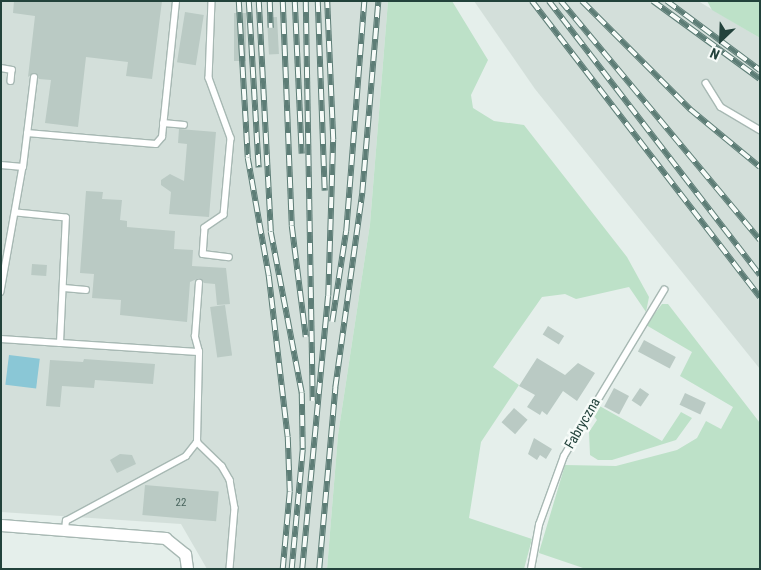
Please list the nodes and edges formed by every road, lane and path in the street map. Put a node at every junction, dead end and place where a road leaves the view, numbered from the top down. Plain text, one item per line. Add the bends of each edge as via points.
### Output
1 (176, 1) edge
2 (212, 1) edge
3 (1, 68) edge
4 (34, 78) dead end
5 (11, 82) dead end
6 (706, 83) dead end
7 (163, 123) junction
8 (184, 125) dead end
9 (760, 130) edge
10 (27, 133) junction
11 (1, 165) edge
12 (23, 167) junction
13 (17, 213) junction
14 (229, 257) dead end
15 (199, 283) dead end
16 (64, 288) junction
17 (86, 290) dead end
18 (664, 290) dead end
19 (1, 292) edge
20 (1, 338) edge
21 (60, 343) junction
22 (199, 352) junction
23 (197, 442) junction
24 (1, 525) edge
25 (65, 530) junction
26 (187, 569) edge
27 (230, 569) edge
28 (531, 569) edge

1 - 7 lane
2 - 14 lane via 209,78 231,138 224,215 206,228 204,254
3 - 5 lane via 12,70
4 - 10 lane
6 - 9 lane via 721,107
7 - 8 lane
7 - 10 lane via 162,136 152,146
10 - 12 lane
11 - 12 lane
12 - 13 lane
13 - 16 lane via 66,218 61,277
13 - 19 lane
15 - 22 lane via 196,337
16 - 17 lane
16 - 21 lane
18 - 28 lane, Fabryczna via 564,456 539,525
20 - 21 lane
21 - 22 lane
22 - 23 lane
23 - 25 lane via 186,456 66,521
23 - 27 lane via 222,466 230,480 235,508
24 - 25 street
25 - 26 street via 165,538 185,554

